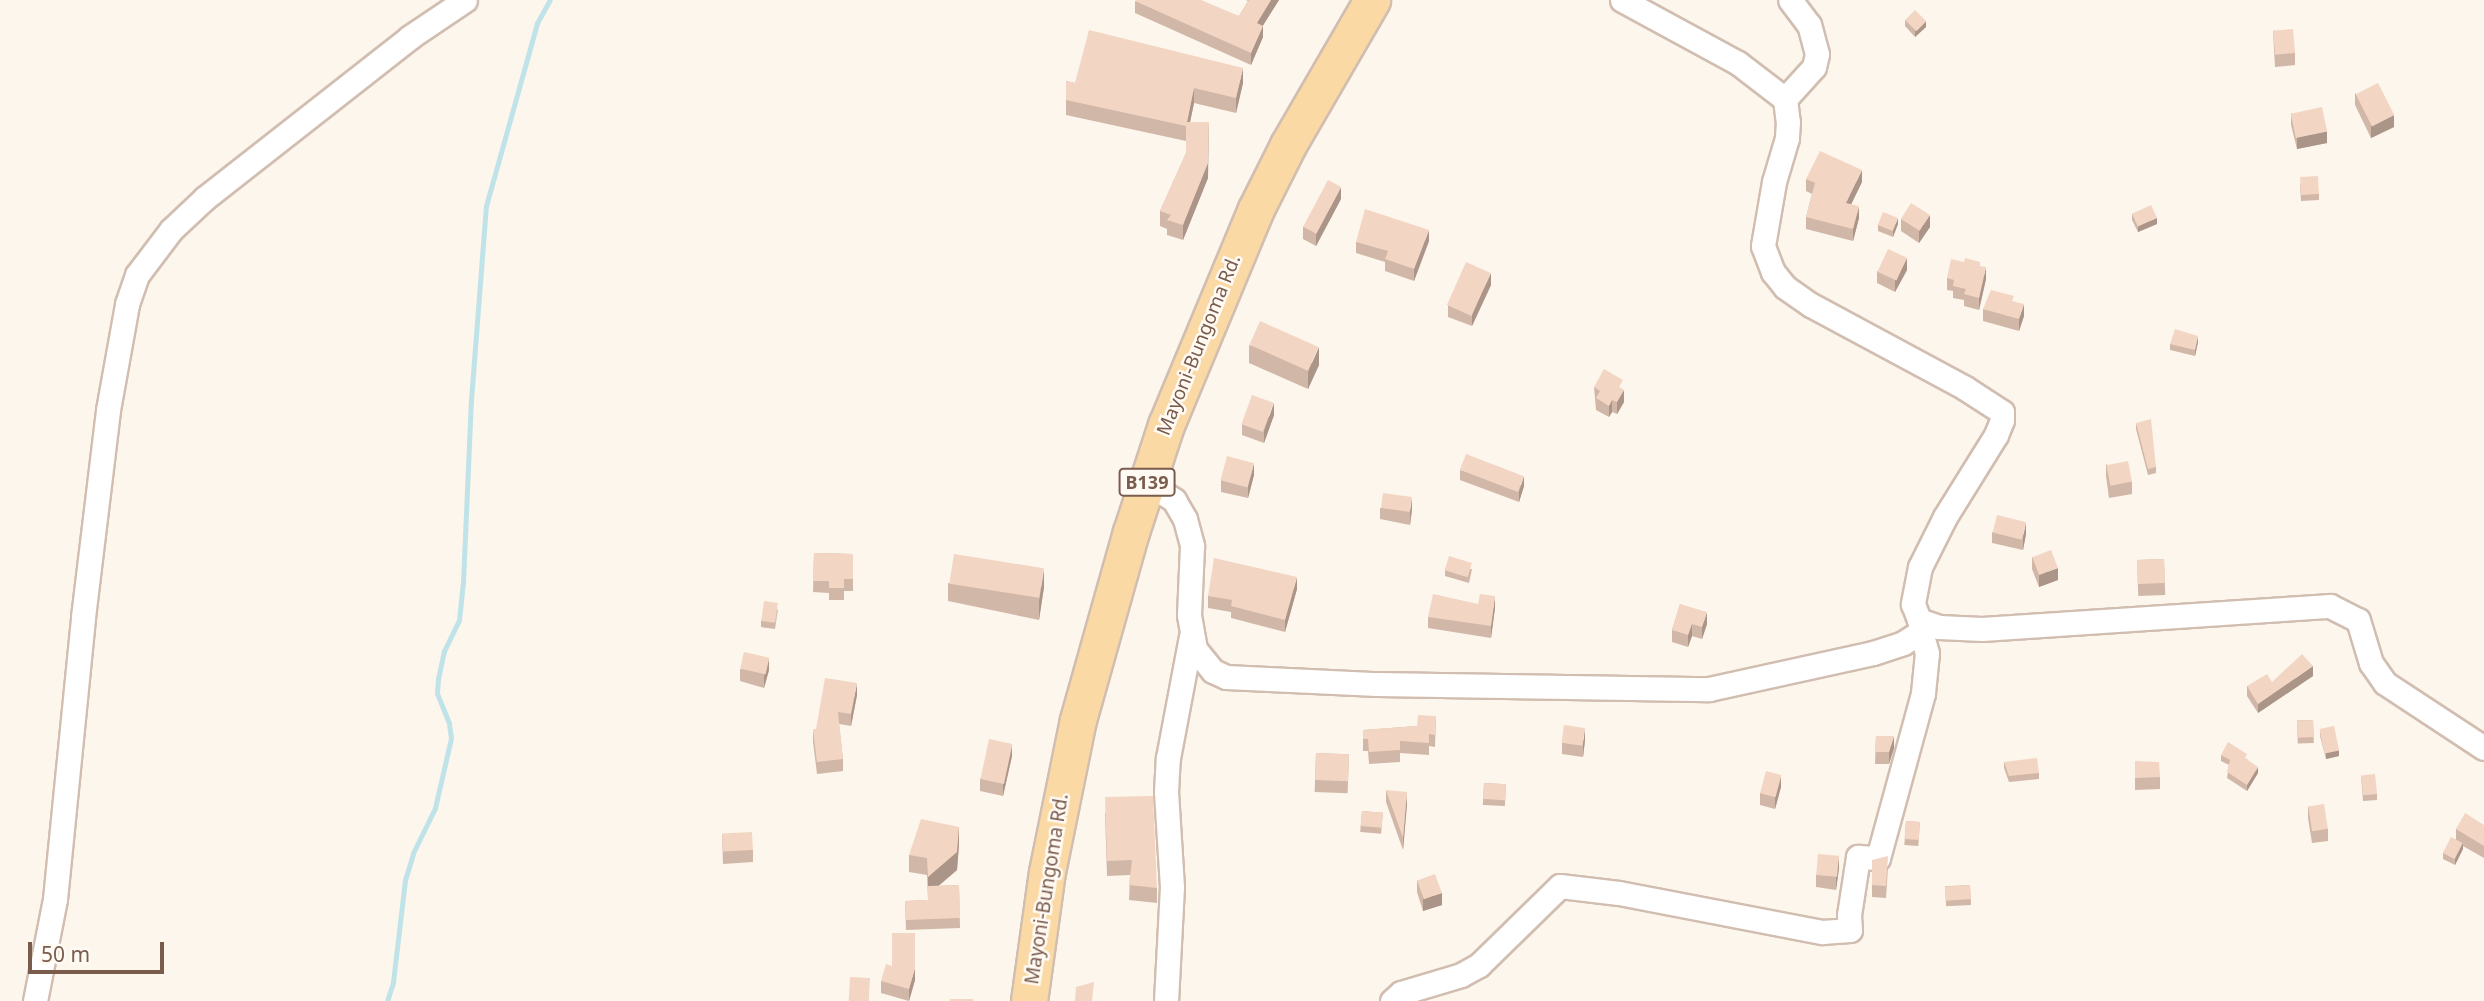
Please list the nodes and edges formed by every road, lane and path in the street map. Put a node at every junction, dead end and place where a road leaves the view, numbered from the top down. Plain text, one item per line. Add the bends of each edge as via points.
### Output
1 (465, 0) edge
2 (1372, 0) edge
3 (1622, 0) edge
4 (1790, 0) edge
5 (1785, 99) junction
6 (1147, 483) junction
7 (1926, 629) junction
8 (1191, 633) junction
9 (2484, 748) edge
10 (34, 1001) edge
11 (1029, 1001) edge
12 (1166, 1001) edge
13 (1392, 1001) edge

1 - 10 street via 410,37 205,198 171,230 137,275 127,304 108,410 55,900
2 - 6 main road, Mayoni-Bungoma Rd. / B139 via 1287,145 1255,211 1166,425
3 - 5 street via 1738,63
4 - 5 street via 1809,24 1817,54 1814,67
5 - 7 street via 1787,138 1763,231 1763,246 1773,272 1811,305 1993,404 2003,415 1920,567 1913,604
6 - 8 street via 1174,500 1190,531
6 - 11 main road, Mayoni-Bungoma Rd. / B139 via 1078,720 1046,872
7 - 8 street via 1903,643 1826,666 1682,690 1245,680 1213,671 1195,649
7 - 9 street via 2330,606 2358,620 2371,663 2385,682
7 - 13 street via 1923,692 1878,858 1858,857 1850,930 1822,932 1560,886 1479,965 1401,993
8 - 12 street via 1168,758 1172,887

